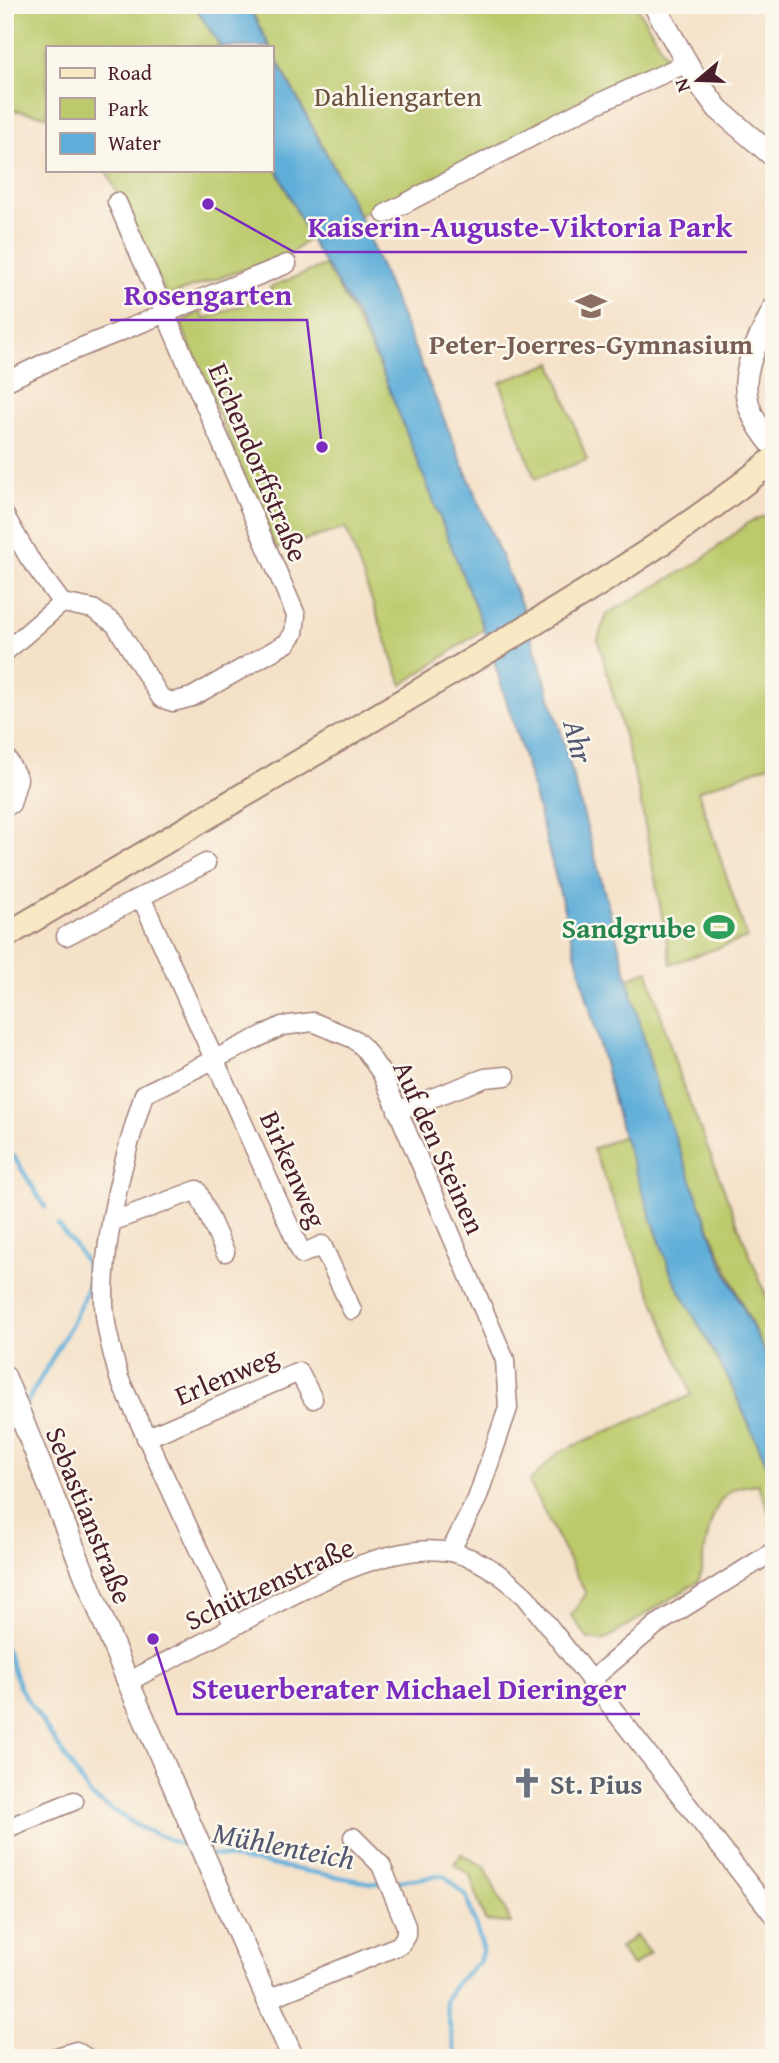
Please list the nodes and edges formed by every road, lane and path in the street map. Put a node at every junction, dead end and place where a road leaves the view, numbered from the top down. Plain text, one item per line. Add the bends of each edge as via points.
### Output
1 (654, 5) edge
2 (687, 63) junction
3 (774, 157) edge
4 (117, 202) dead end
5 (385, 214) dead end
6 (287, 264) dead end
7 (774, 309) edge
8 (166, 312) junction
9 (5, 382) edge
10 (774, 447) edge
11 (774, 458) edge
12 (5, 516) edge
13 (62, 603) junction
14 (5, 652) edge
15 (5, 755) edge
16 (11, 804) dead end
17 (206, 863) dead end
18 (141, 897) junction
19 (5, 936) edge
20 (66, 936) dead end
21 (216, 1058) junction
22 (506, 1076) dead end
23 (397, 1111) junction
24 (111, 1222) junction
25 (225, 1252) dead end
26 (352, 1310) dead end
27 (5, 1377) edge
28 (313, 1399) dead end
29 (146, 1438) junction
30 (774, 1551) edge
31 (450, 1552) junction
32 (234, 1626) junction
33 (590, 1681) junction
34 (128, 1682) junction
35 (74, 1801) dead end
36 (5, 1829) edge
37 (353, 1837) dead end
38 (774, 1916) edge
39 (268, 1999) junction
40 (288, 2056) edge
41 (53, 2058) edge
42 (86, 2058) edge

1 - 2 street
2 - 3 street via 718,108
2 - 5 street via 579,112
4 - 8 street, Eichendorffstraße
6 - 8 street
7 - 10 street via 750,356 744,390 752,419
8 - 9 street
8 - 13 street, Eichendorffstraße via 296,615 294,634 287,643 173,702 161,698 105,615
11 - 19 main road via 672,536 581,594
12 - 13 street
13 - 14 street
15 - 16 street via 18,779
17 - 18 street
18 - 20 street
18 - 21 street
21 - 23 street, Auf den Steinen via 282,1026 313,1022 364,1048 382,1074
21 - 24 street, Auf den Steinen via 144,1094
21 - 26 street, Birkenweg via 302,1254 322,1245
22 - 23 street via 485,1078
23 - 31 street, Auf den Steinen via 505,1360 508,1408 477,1499
24 - 25 street via 197,1190
24 - 29 street, Auf den Steinen via 104,1295 109,1343
27 - 34 street, Sebastianstraße
28 - 29 street, Erlenweg via 299,1372
29 - 32 street, Auf den Steinen
30 - 33 street via 656,1625
31 - 32 street, Schützenstraße via 408,1553 354,1569
31 - 33 street, Schützenstraße via 505,1577 526,1597
32 - 34 street, Schützenstraße
33 - 38 street, Schützenstraße
34 - 39 street, Sebastianstraße
35 - 36 street
37 - 39 street via 384,1871 406,1936 400,1945
39 - 40 street, Sebastianstraße
41 - 42 street via 76,2051

